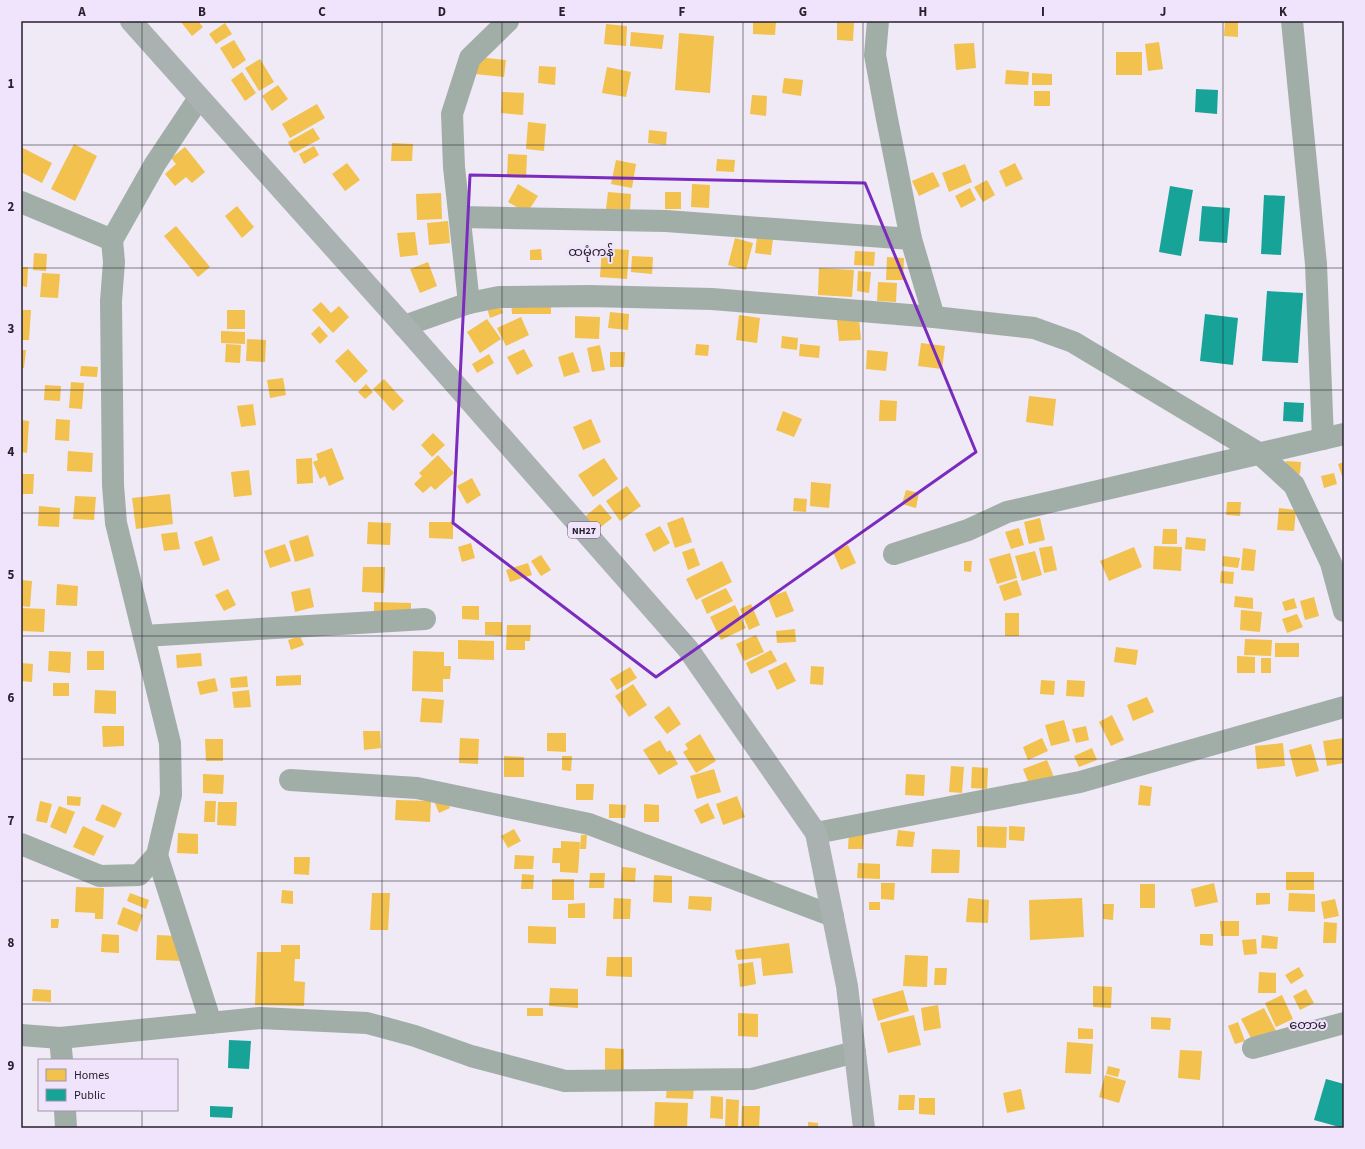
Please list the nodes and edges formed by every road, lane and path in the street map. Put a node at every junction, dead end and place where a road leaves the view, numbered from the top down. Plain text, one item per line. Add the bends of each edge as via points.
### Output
1 (131, 21) edge
2 (508, 21) edge
3 (878, 21) edge
4 (1292, 21) edge
5 (199, 98) junction
6 (21, 202) edge
7 (460, 217) junction
8 (911, 239) junction
9 (112, 240) junction
10 (469, 303) junction
11 (934, 318) junction
12 (404, 326) junction
13 (1334, 437) edge
14 (1260, 454) junction
15 (894, 554) dead end
16 (1344, 611) edge
17 (425, 619) dead end
18 (144, 636) junction
19 (1344, 707) edge
20 (290, 780) dead end
21 (816, 833) junction
22 (21, 844) edge
23 (157, 855) junction
24 (833, 916) junction
25 (211, 1023) junction
26 (1344, 1023) edge
27 (21, 1035) edge
28 (60, 1038) junction
29 (1253, 1048) dead end
30 (855, 1052) junction
31 (62, 1059) edge
32 (65, 1111) edge
33 (66, 1128) edge
34 (864, 1128) edge

1 - 5 highway, NH27
2 - 7 street via 470,58 452,114 454,167
3 - 8 street via 875,55
4 - 13 street
5 - 9 street via 155,164
5 - 12 highway, NH27
6 - 9 street
7 - 8 street via 666,221
7 - 10 street
8 - 11 street
9 - 18 street via 113,485 116,523
10 - 11 street via 499,297 712,298
10 - 12 street
11 - 14 street via 1034,328 1072,342
12 - 21 highway, NH27 via 688,649
13 - 14 street
14 - 15 street via 1007,512 968,530
14 - 16 street via 1294,485 1331,563
17 - 18 street
18 - 23 street via 170,743 171,795
19 - 21 street via 1080,782
20 - 24 street via 417,788 589,824
21 - 24 highway, NH27
22 - 23 street via 100,876 138,875
23 - 25 street
24 - 30 highway, NH27 via 847,986
25 - 28 street
25 - 30 street via 260,1018 367,1023 415,1036 471,1056 565,1081 752,1079
26 - 29 street
27 - 28 street
28 - 31 street
30 - 34 highway, NH27
32 - 33 street

